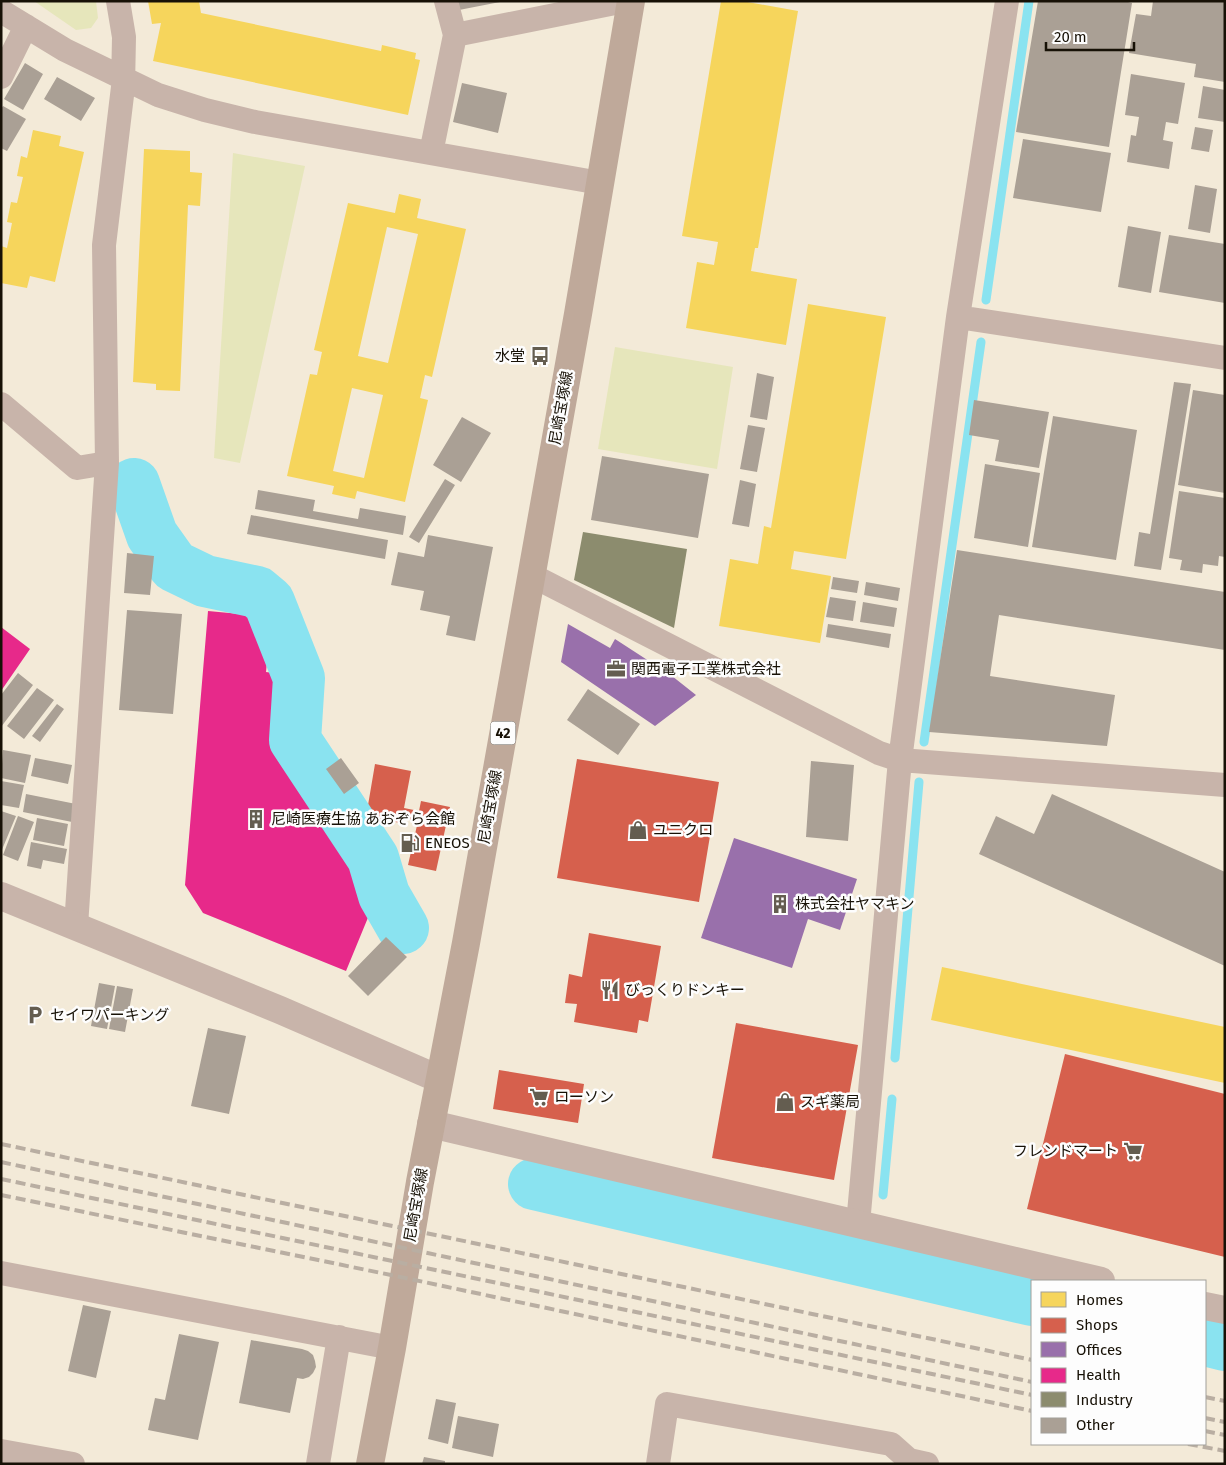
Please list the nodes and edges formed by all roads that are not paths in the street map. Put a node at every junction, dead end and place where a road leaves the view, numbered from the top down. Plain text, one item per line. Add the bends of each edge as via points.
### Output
1 (118, 1) edge
2 (446, 1) edge
3 (625, 1) edge
4 (631, 1) edge
5 (1007, 1) edge
6 (1, 11) edge
7 (26, 26) junction
8 (455, 34) junction
9 (1, 77) edge
10 (123, 77) junction
11 (431, 153) junction
12 (600, 184) junction
13 (958, 317) junction
14 (1225, 358) edge
15 (1, 404) edge
16 (107, 463) junction
17 (531, 575) junction
18 (900, 760) junction
19 (1225, 786) edge
20 (1, 896) edge
21 (76, 926) junction
22 (439, 1079) junction
23 (432, 1124) junction
24 (858, 1224) junction
25 (1, 1273) edge
26 (1097, 1280) edge
27 (1206, 1306) edge
28 (1225, 1310) edge
29 (339, 1338) junction
30 (392, 1348) junction
31 (1, 1451) edge
32 (914, 1463) edge
33 (73, 1464) edge
34 (318, 1464) edge
35 (370, 1464) edge
36 (658, 1464) edge

1 - 10 street via 124,37
2 - 8 street
3 - 8 street
4 - 12 main road, 尼崎宝塚線 / 42
5 - 13 street
6 - 7 street
7 - 9 street
7 - 10 street via 65,50
8 - 11 street
10 - 11 street via 158,95 204,110
10 - 16 street via 104,245
11 - 12 street
12 - 17 main road, 尼崎宝塚線 / 42
13 - 14 street
13 - 18 street
15 - 16 street via 78,468
16 - 21 street
17 - 18 street via 879,753
17 - 22 main road, 尼崎宝塚線 / 42 via 465,952
18 - 19 street
18 - 24 street
20 - 21 street
21 - 22 street
22 - 23 main road, 尼崎宝塚線 / 42
23 - 24 street
23 - 30 main road, 尼崎宝塚線 / 42
24 - 26 street
25 - 29 street
27 - 28 street
29 - 30 street
29 - 34 street
30 - 35 main road, 尼崎宝塚線 / 42
31 - 33 street
32 - 36 street via 891,1444 667,1404

